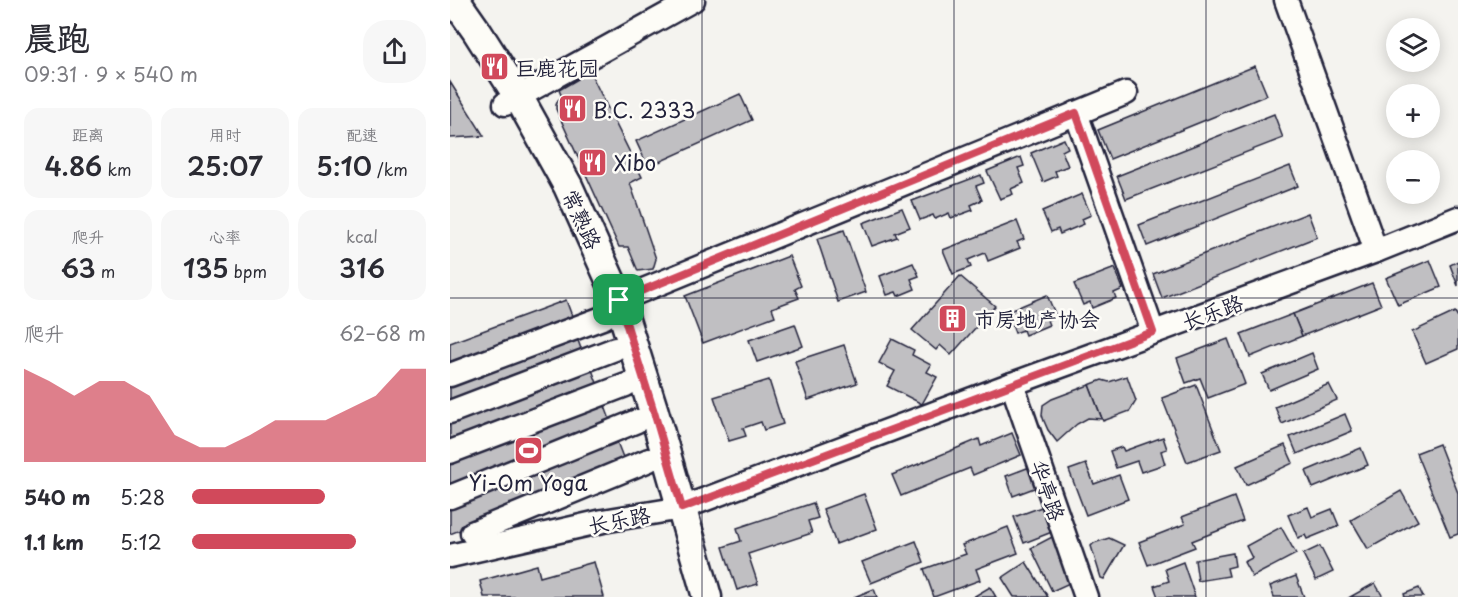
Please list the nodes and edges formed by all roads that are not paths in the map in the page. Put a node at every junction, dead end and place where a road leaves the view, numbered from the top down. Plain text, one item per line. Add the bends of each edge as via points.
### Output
1 (693, 0) edge
2 (1286, 0) edge
3 (453, 17) edge
4 (1126, 93) dead end
5 (512, 100) junction
6 (1076, 113) junction
7 (1458, 218) edge
8 (1377, 251) junction
9 (612, 308) junction
10 (1153, 332) junction
11 (615, 349) junction
12 (450, 375) edge
13 (1012, 384) junction
14 (626, 385) junction
15 (450, 412) edge
16 (637, 421) junction
17 (450, 453) edge
18 (649, 460) junction
19 (450, 497) edge
20 (673, 509) junction
21 (472, 533) dead end
22 (450, 556) edge
23 (690, 597) edge
24 (707, 597) edge
25 (1086, 597) edge

1 - 5 street
2 - 8 street
3 - 5 main road, 常熟路
4 - 6 street
5 - 9 main road, 常熟路
6 - 9 street
6 - 10 street
7 - 8 street, 长乐路
8 - 10 street, 长乐路
9 - 11 main road, 常熟路
9 - 12 street
9 - 20 main road, 常熟路 via 654,412
10 - 13 street, 长乐路
11 - 14 main road, 常熟路
11 - 15 street
13 - 20 street, 长乐路
13 - 25 street, 华亭路
14 - 16 main road, 常熟路
14 - 17 street
16 - 18 main road, 常熟路
16 - 19 street
18 - 20 main road, 常熟路
18 - 21 street
20 - 22 street, 长乐路
20 - 23 main road, 常熟路
20 - 24 main road, 常熟路

